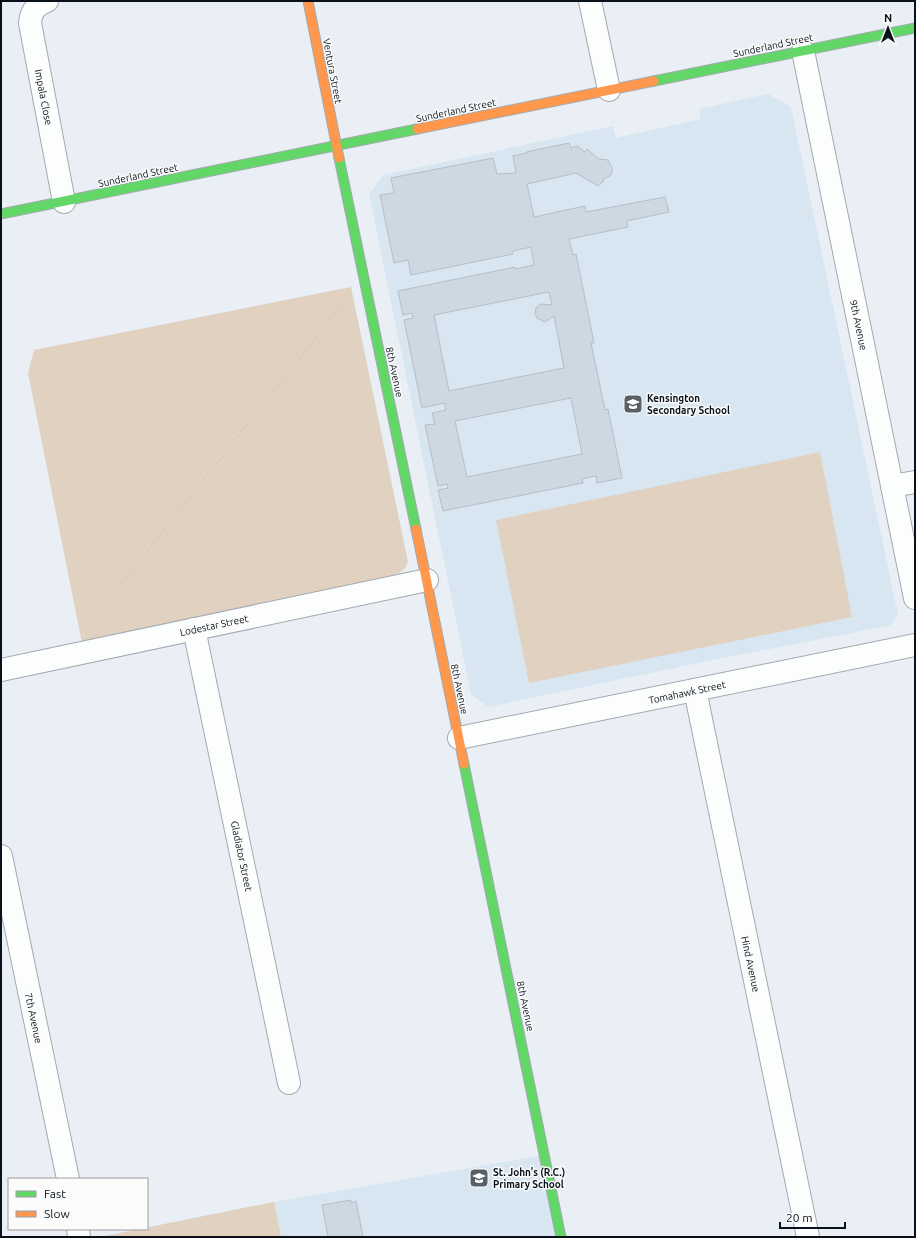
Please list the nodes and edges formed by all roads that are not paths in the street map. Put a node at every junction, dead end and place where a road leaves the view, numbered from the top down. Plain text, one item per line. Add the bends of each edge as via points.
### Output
1 (47, 1) edge
2 (308, 1) edge
3 (590, 1) edge
4 (915, 28) edge
5 (803, 51) junction
6 (609, 90) junction
7 (336, 146) junction
8 (64, 202) junction
9 (1, 214) edge
10 (915, 482) edge
11 (892, 486) junction
12 (427, 580) junction
13 (915, 598) edge
14 (194, 629) junction
15 (915, 645) edge
16 (1, 670) edge
17 (695, 690) junction
18 (459, 738) junction
19 (1, 856) edge
20 (289, 1083) dead end
21 (68, 1178) edge
22 (562, 1237) edge
23 (808, 1237) edge

1 - 8 street, Impala Close via 36,7 30,17 30,23
2 - 7 street, Ventura Street
3 - 6 street
4 - 5 street, Sunderland Street
5 - 6 street, Sunderland Street
5 - 11 street, 9th Avenue
6 - 7 street, Sunderland Street
7 - 8 street, Sunderland Street
7 - 12 street, 8th Avenue
8 - 9 street, Sunderland Street
10 - 11 street
11 - 13 street, 9th Avenue
12 - 14 street, Lodestar Street
12 - 18 street, 8th Avenue
14 - 16 street, Lodestar Street
14 - 20 street, Gladiator Street
15 - 17 street, Tomahawk Street
17 - 18 street, Tomahawk Street
17 - 23 street, Hind Avenue
18 - 22 street, 8th Avenue
19 - 21 street, 7th Avenue

